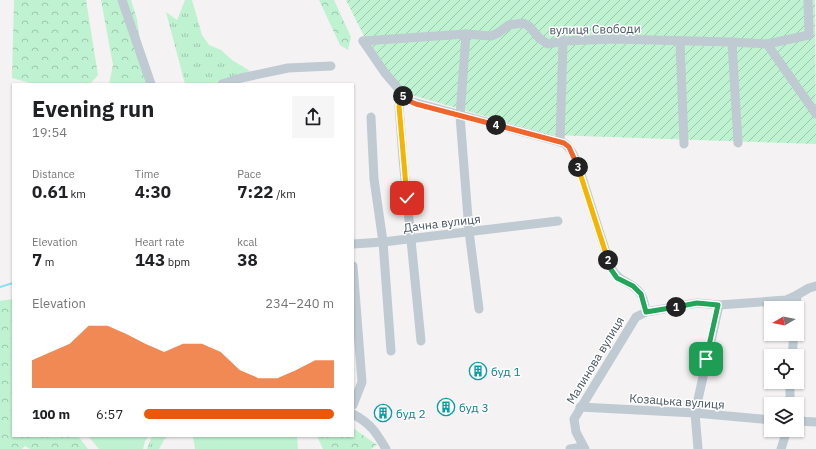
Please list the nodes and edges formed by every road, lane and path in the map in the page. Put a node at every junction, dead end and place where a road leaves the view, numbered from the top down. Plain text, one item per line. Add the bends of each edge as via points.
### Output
1 (122, 0) edge
2 (808, 0) edge
3 (466, 34) junction
4 (563, 41) junction
5 (680, 41) junction
6 (732, 42) junction
7 (767, 44) junction
8 (331, 66) dead end
9 (151, 83) edge
10 (225, 83) edge
11 (403, 95) junction
12 (816, 114) edge
13 (372, 116) dead end
14 (460, 116) junction
15 (560, 142) junction
16 (738, 143) dead end
17 (684, 144) dead end
18 (558, 221) dead end
19 (469, 231) junction
20 (411, 238) junction
21 (383, 242) junction
22 (354, 244) edge
23 (354, 279) edge
24 (816, 286) edge
25 (797, 296) junction
26 (797, 301) edge
27 (718, 305) junction
28 (479, 309) dead end
29 (646, 312) junction
30 (421, 341) dead end
31 (391, 351) dead end
32 (354, 402) edge
33 (580, 407) junction
34 (694, 413) junction
35 (354, 415) edge
36 (764, 419) edge
37 (804, 421) edge
38 (816, 422) edge
39 (785, 437) edge
40 (584, 448) edge
41 (386, 449) edge
42 (570, 449) edge
43 (698, 449) edge
44 (781, 449) edge

1 - 9 street
2 - 7 street, вулиця Свободи via 809,35
3 - 4 street, вулиця Свободи via 491,36 509,25 523,23 548,44
3 - 11 street, вулиця Свободи via 363,41
3 - 14 street
4 - 5 street, вулиця Свободи
4 - 15 street
5 - 6 street, вулиця Свободи
5 - 17 street
6 - 7 street, вулиця Свободи
6 - 16 street
7 - 12 street
8 - 10 street via 288,68
11 - 14 street via 416,104
11 - 20 street via 399,106
13 - 21 street via 374,179
14 - 15 street
14 - 19 street
15 - 29 street via 569,147 575,158 610,268 617,278 637,289
18 - 19 street, Дачна вулиця
19 - 20 street, Дачна вулиця
19 - 28 street
20 - 21 street, Дачна вулиця
20 - 30 street
21 - 22 street, Дачна вулиця
21 - 31 street
23 - 32 street via 362,382
24 - 25 street
25 - 26 street
25 - 27 street via 786,300
27 - 29 street via 697,303
27 - 34 street
29 - 33 street, Малинова вулиця via 636,316
33 - 34 street, Козацька вулиця
33 - 40 street, Малинова вулиця via 574,419 576,432
34 - 36 street, Козацька вулиця
34 - 43 street
35 - 41 street via 370,425
37 - 38 street
39 - 44 street
40 - 42 street

